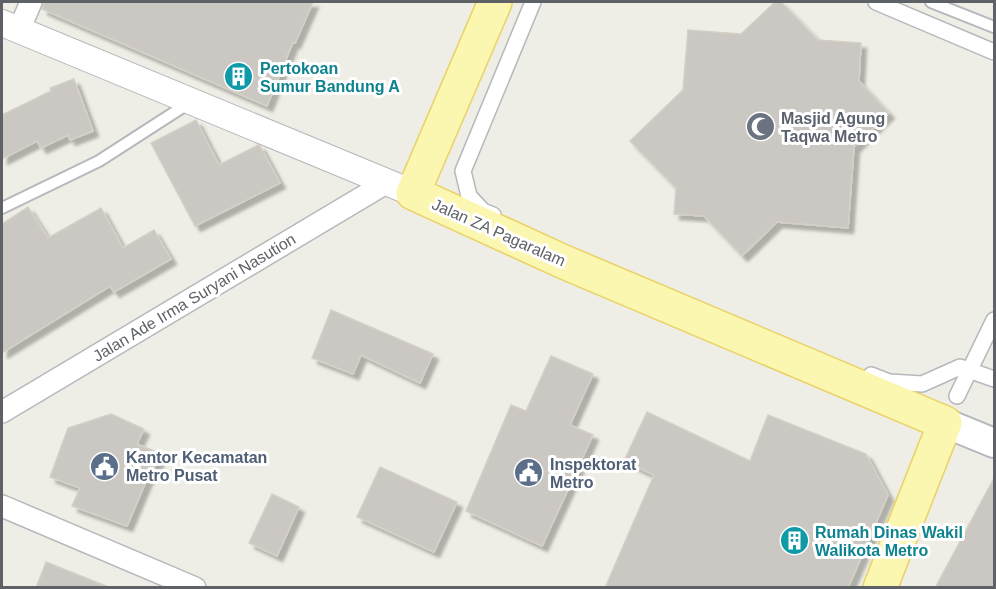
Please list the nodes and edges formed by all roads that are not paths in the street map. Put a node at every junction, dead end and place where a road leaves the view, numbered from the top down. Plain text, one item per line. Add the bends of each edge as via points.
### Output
1 (31, 2) edge
2 (495, 2) edge
3 (533, 2) edge
4 (876, 2) edge
5 (931, 2) edge
6 (10, 26) edge
7 (994, 27) edge
8 (994, 52) edge
9 (192, 101) junction
10 (399, 188) junction
11 (2, 208) edge
12 (546, 238) dead end
13 (994, 320) edge
14 (856, 368) dead end
15 (970, 370) junction
16 (994, 379) edge
17 (951, 409) junction
18 (2, 412) edge
19 (994, 443) edge
20 (2, 506) edge
21 (195, 588) edge
22 (880, 588) edge

1 - 6 street
2 - 10 main road
3 - 12 street via 463,171 469,196 483,211
4 - 8 street
5 - 7 lane
6 - 9 street, Jalan ZA Pagaralam
9 - 10 street, Jalan ZA Pagaralam
9 - 11 lane via 99,161
10 - 17 main road, Jalan ZA Pagaralam via 564,262
10 - 18 street, Jalan Ade Irma Suryani Nasution
13 - 15 street
14 - 15 street via 889,382 922,384 960,367
15 - 16 street
15 - 17 street
17 - 19 main road, Jalan ZA Pagaralam
17 - 22 main road
20 - 21 street

